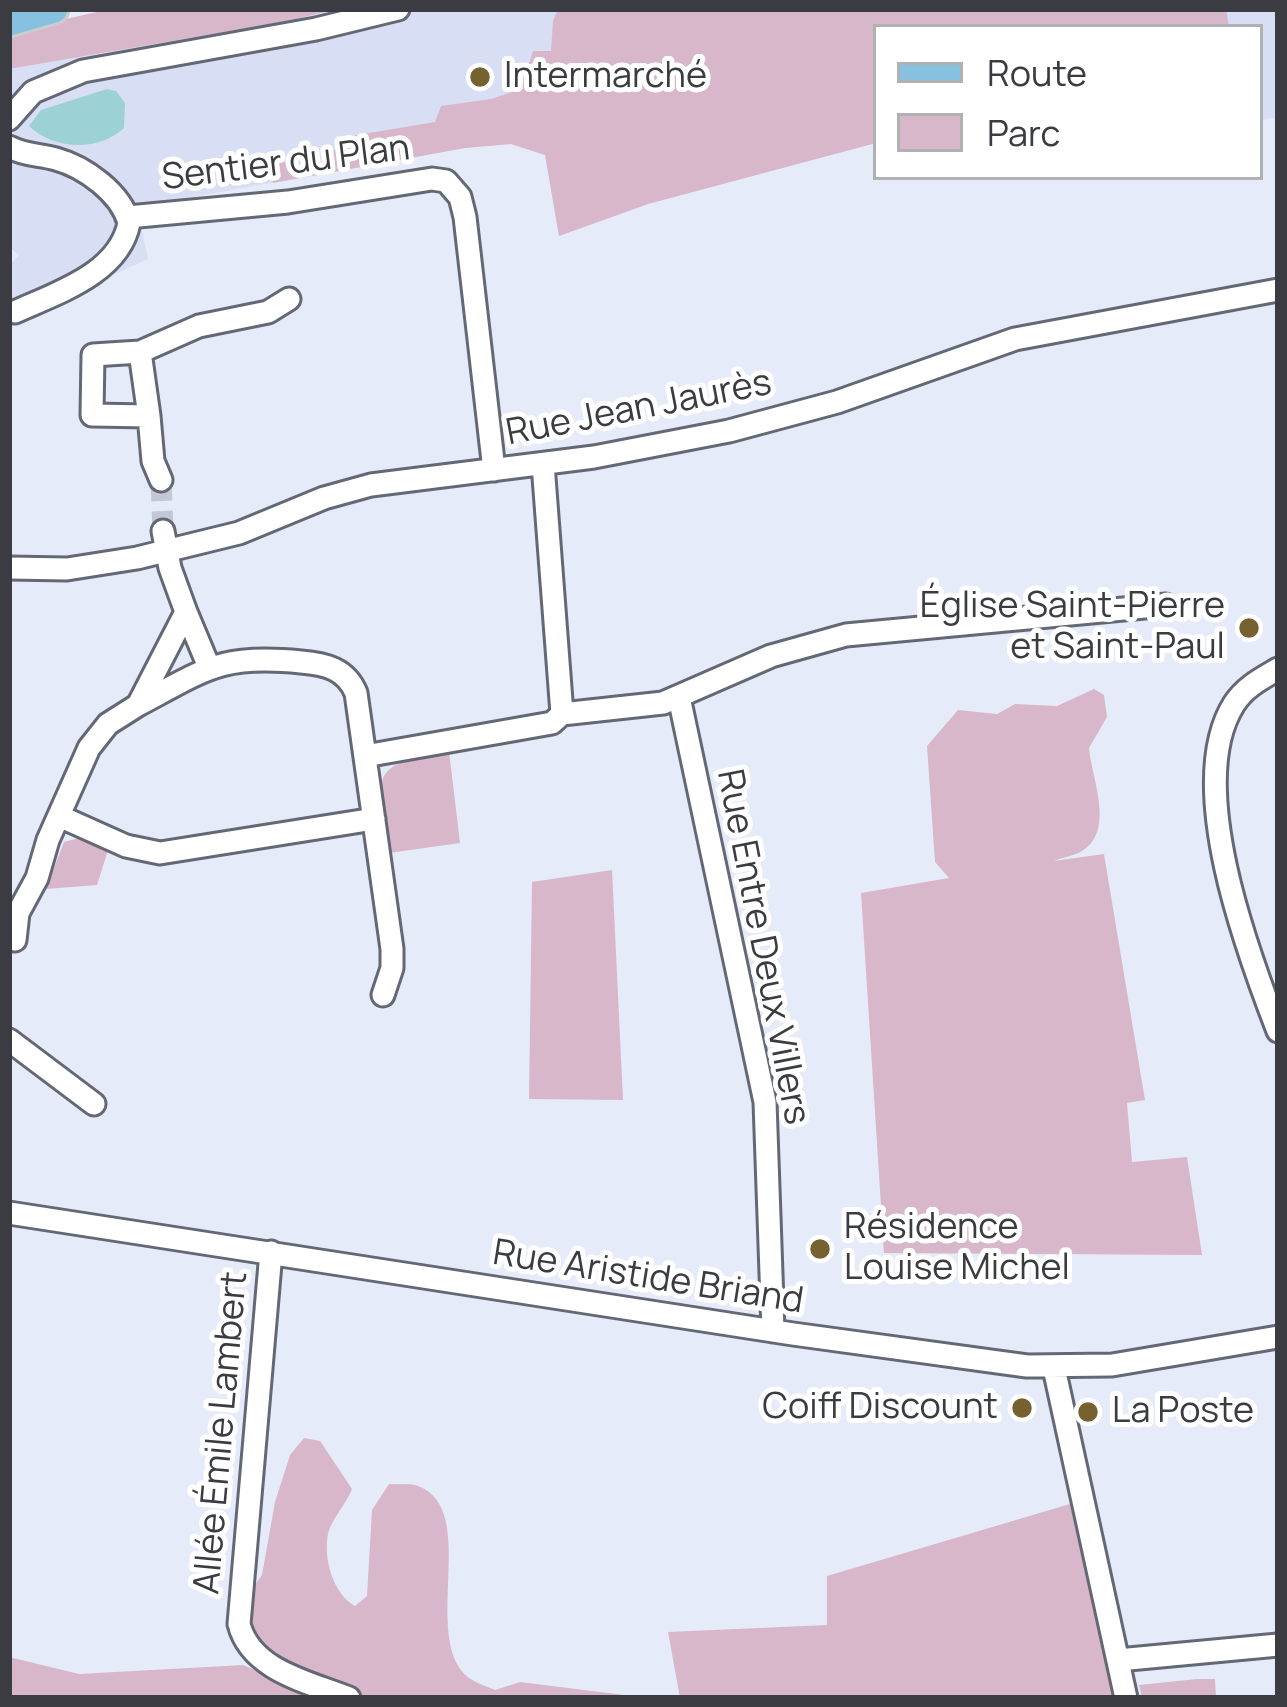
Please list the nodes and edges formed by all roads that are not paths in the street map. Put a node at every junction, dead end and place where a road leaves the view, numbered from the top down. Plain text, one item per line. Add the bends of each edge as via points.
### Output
1 (54, 9) edge
2 (398, 9) edge
3 (9, 22) edge
4 (9, 119) edge
5 (9, 147) edge
6 (128, 217) junction
7 (1278, 290) edge
8 (289, 299) dead end
9 (15, 312) dead end
10 (140, 352) junction
11 (149, 416) junction
12 (543, 464) junction
13 (494, 470) junction
14 (161, 480) tunnel mouth
15 (164, 542) junction
16 (9, 568) edge
17 (1166, 604) dead end
18 (186, 612) junction
19 (209, 667) junction
20 (1278, 669) edge
21 (679, 697) junction
22 (138, 705) junction
23 (562, 714) junction
24 (365, 756) junction
25 (58, 816) junction
26 (374, 819) junction
27 (15, 940) dead end
28 (382, 995) dead end
29 (1278, 1031) edge
30 (9, 1040) edge
31 (94, 1104) dead end
32 (9, 1213) edge
33 (271, 1252) junction
34 (772, 1331) junction
35 (1278, 1337) edge
36 (1054, 1368) junction
37 (1278, 1646) edge
38 (1118, 1660) junction
39 (349, 1698) edge
40 (1126, 1698) edge

1 - 3 main road
2 - 4 street via 83,71 33,92
5 - 6 street via 78,169
6 - 9 street via 125,238 98,269
6 - 13 street, Sentier du Plan via 432,179 452,185 465,217
7 - 12 street, Rue Jean Jaurès via 1015,339 810,410
8 - 10 street
10 - 11 street
10 - 11 street via 93,355 92,415
11 - 14 street
12 - 13 street, Rue Jean Jaurès
12 - 23 street
13 - 15 street, Rue Jean Jaurès via 371,485 239,533
15 - 16 street, Rue Jean Jaurès via 80,568
15 - 18 street
17 - 21 street via 846,635 771,656
18 - 19 street
18 - 22 street
19 - 22 street
19 - 24 street via 257,657 338,670 356,693
20 - 29 street via 1236,700 1216,774 1235,904
21 - 23 street
21 - 34 street, Rue Entre Deux Villers via 765,1102
22 - 25 street via 94,738
23 - 24 street via 552,723
24 - 26 street
25 - 26 street via 160,853
25 - 27 street via 18,913
26 - 28 street via 392,949
30 - 31 street
32 - 33 street, Rue Aristide Briand
33 - 34 street, Rue Aristide Briand
33 - 39 street, Allée Émile Lambert via 239,1624 263,1661
34 - 36 street, Rue Aristide Briand
35 - 36 street, Rue Aristide Briand
36 - 38 street
37 - 38 street
38 - 40 street

